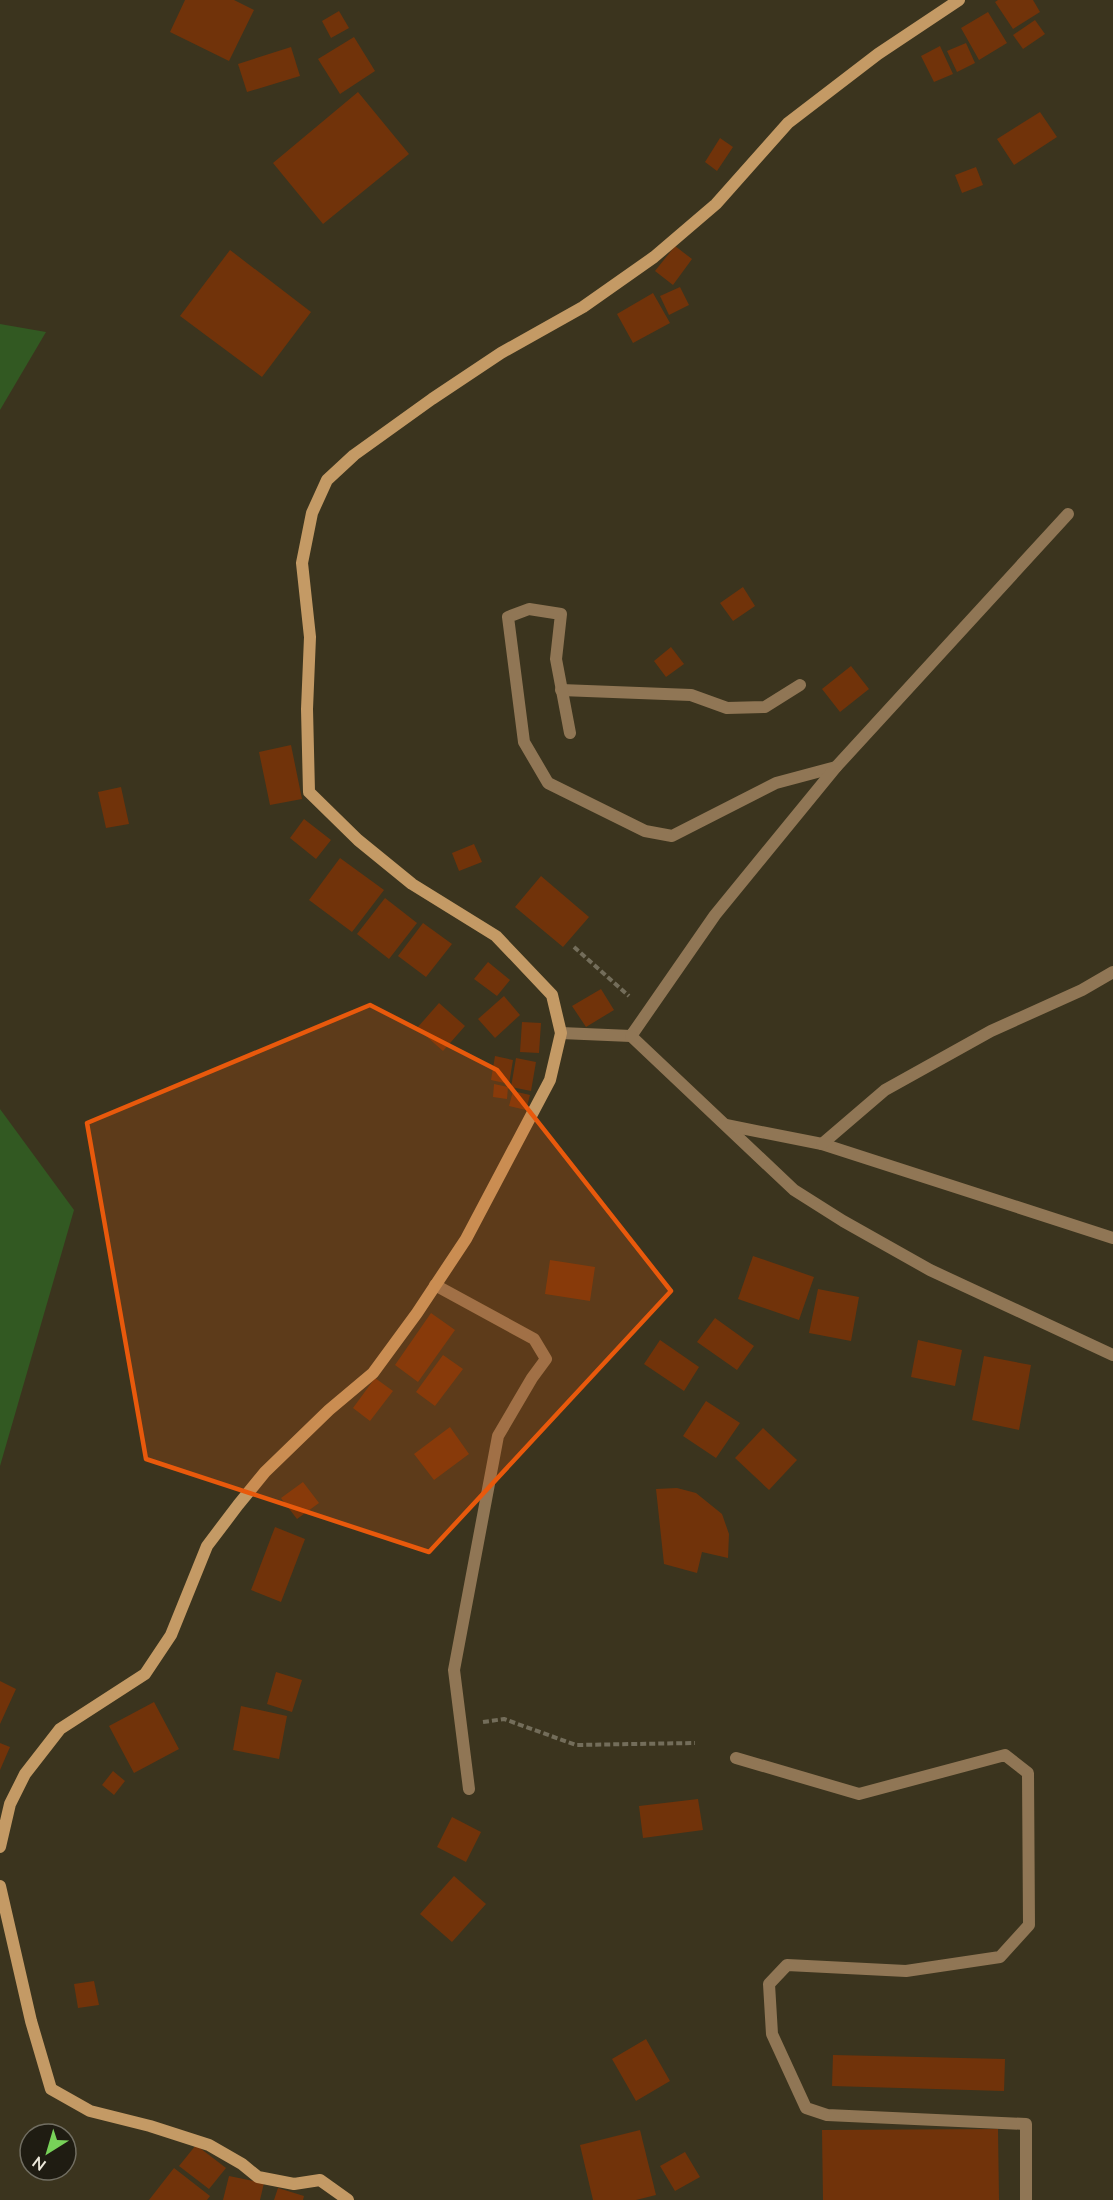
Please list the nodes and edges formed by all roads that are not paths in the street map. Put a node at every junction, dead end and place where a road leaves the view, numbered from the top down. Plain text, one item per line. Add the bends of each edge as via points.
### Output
1 (959, 0) edge
2 (1068, 514) dead end
3 (800, 685) dead end
4 (561, 690) junction
5 (570, 733) dead end
6 (836, 767) junction
7 (1113, 972) edge
8 (561, 1033) junction
9 (631, 1036) junction
10 (725, 1125) junction
11 (822, 1144) junction
12 (1113, 1238) edge
13 (435, 1285) junction
14 (1113, 1355) edge
15 (736, 1758) dead end
16 (469, 1789) dead end
17 (0, 1847) edge
18 (0, 1886) edge
19 (348, 2200) edge
20 (1026, 2200) edge

1 - 8 street via 878,54 788,123 716,204 654,257 582,307 501,352 354,455 327,480 312,513 302,563 310,637 309,792 358,840 412,884 496,936 552,995
2 - 6 street
3 - 4 street via 765,707 727,708 691,695
4 - 5 street
4 - 6 street via 556,659 561,614 529,609 508,617 524,742 548,783 645,831 672,836 776,783
6 - 9 street via 715,915
7 - 11 street via 991,1031 885,1090
8 - 9 street
8 - 13 street via 550,1080 466,1239
9 - 10 street
10 - 11 street
10 - 14 street via 794,1190 843,1221 930,1270
11 - 12 street
13 - 16 street via 534,1339 546,1359 498,1436 454,1670
13 - 17 street via 373,1373 265,1472 207,1546 171,1635 145,1674 60,1729 25,1774 10,1804
15 - 20 street via 859,1794 1005,1755 1028,1773 1029,1924 1000,1957 906,1971 787,1965 769,1984 772,2034 806,2108 827,2115 1026,2124
18 - 19 street via 51,2089 90,2111 209,2145 258,2177 294,2184 320,2180

